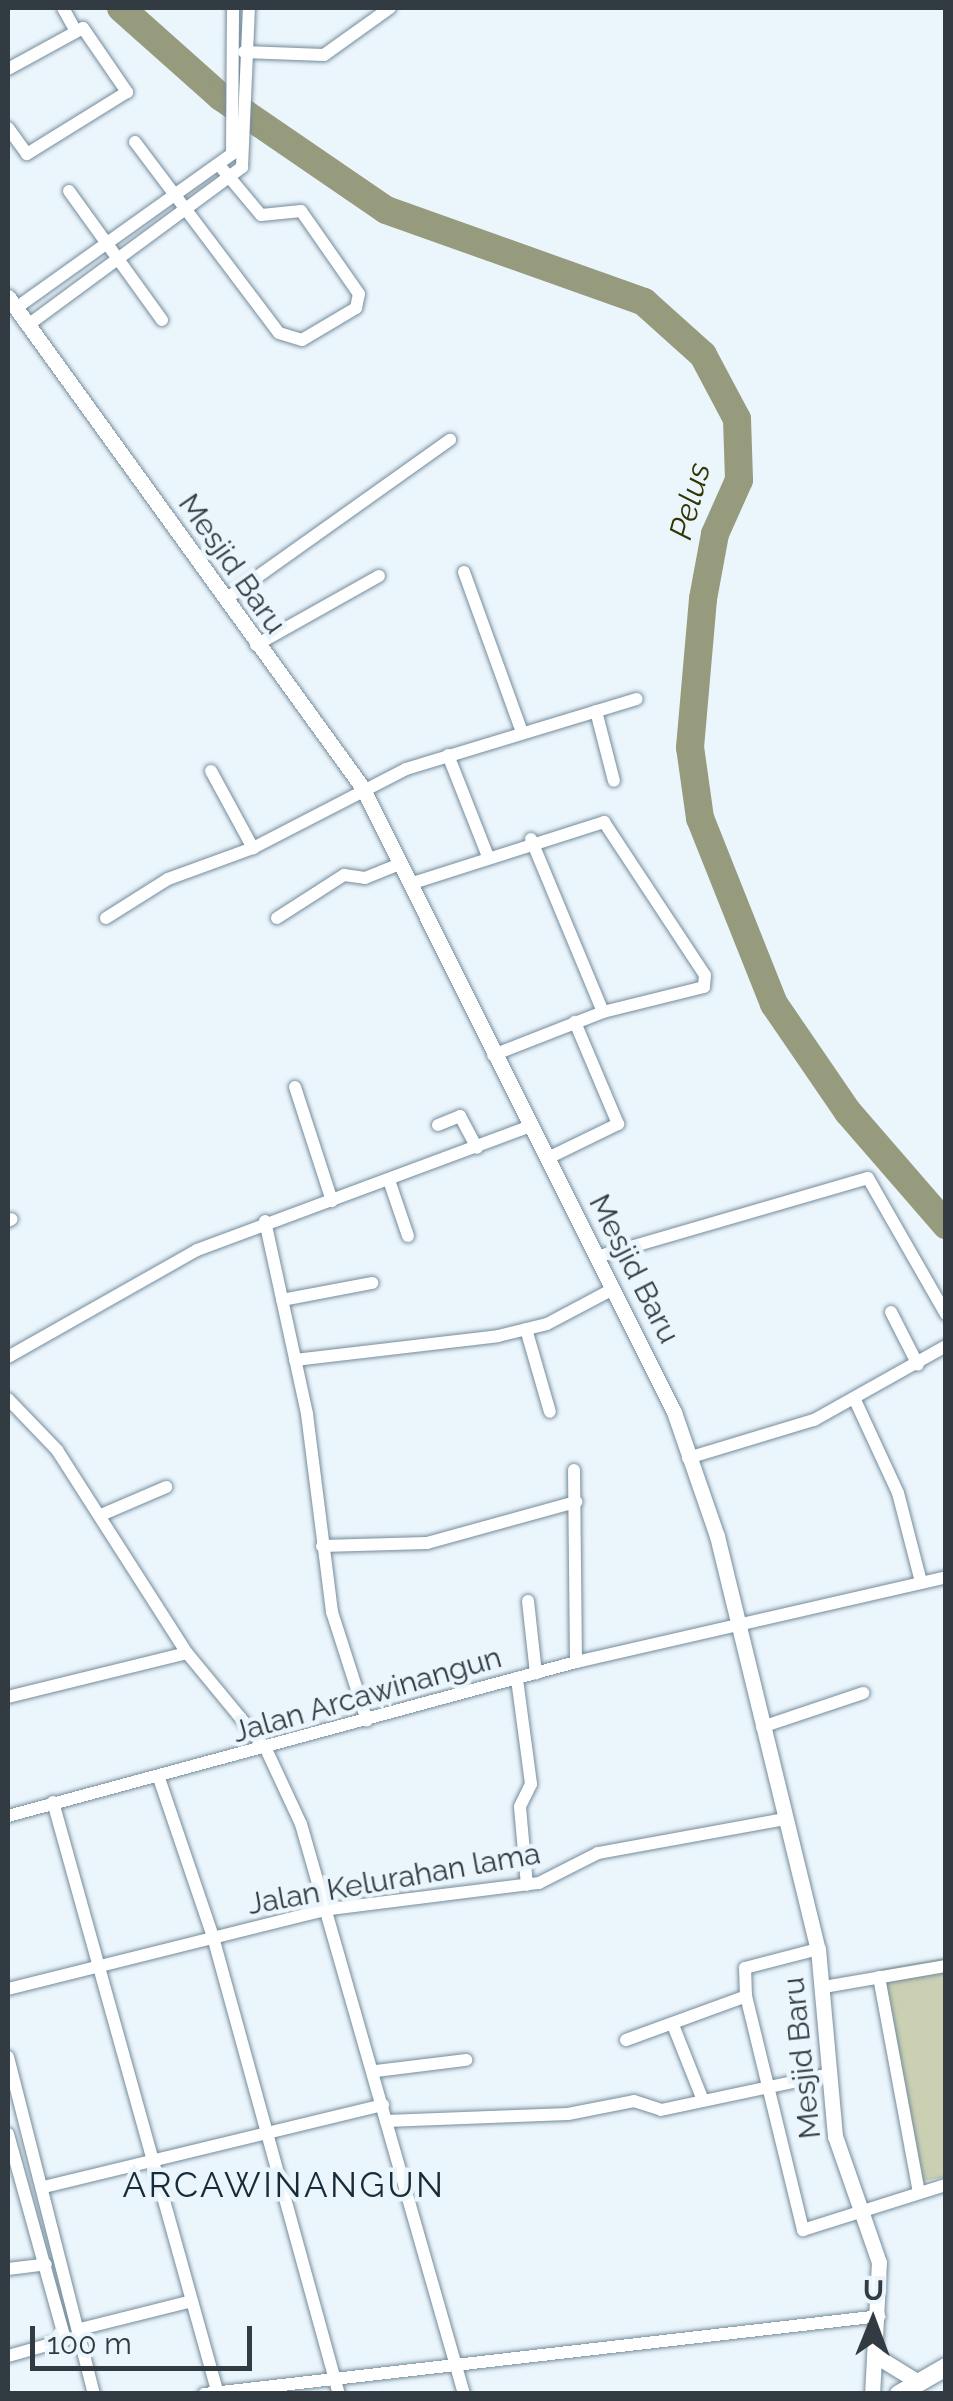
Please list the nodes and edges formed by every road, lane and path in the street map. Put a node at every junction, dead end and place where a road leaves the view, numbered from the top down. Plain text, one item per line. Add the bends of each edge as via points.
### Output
1 (64, 8) edge
2 (233, 8) edge
3 (249, 8) edge
4 (390, 8) edge
5 (74, 30) junction
6 (232, 57) junction
7 (249, 58) junction
8 (8, 69) edge
9 (8, 128) edge
10 (135, 142) dead end
11 (219, 165) junction
12 (228, 178) junction
13 (69, 191) dead end
14 (178, 197) junction
15 (188, 210) junction
16 (108, 247) junction
17 (117, 261) junction
18 (12, 303) edge
19 (162, 320) dead end
20 (28, 325) junction
21 (450, 440) dead end
22 (464, 572) dead end
23 (379, 576) dead end
24 (226, 599) junction
25 (256, 645) junction
26 (637, 700) dead end
27 (596, 711) junction
28 (522, 732) junction
29 (448, 755) junction
30 (211, 771) dead end
31 (614, 781) dead end
32 (362, 788) junction
33 (530, 840) junction
34 (253, 848) junction
35 (487, 854) junction
36 (400, 864) junction
37 (410, 884) junction
38 (106, 918) dead end
39 (277, 918) dead end
40 (603, 1012) junction
41 (574, 1022) junction
42 (494, 1055) junction
43 (295, 1086) dead end
44 (438, 1125) dead end
45 (531, 1126) junction
46 (477, 1148) junction
47 (548, 1158) junction
48 (390, 1183) junction
49 (332, 1201) junction
50 (265, 1221) junction
51 (408, 1236) dead end
52 (596, 1257) junction
53 (372, 1282) dead end
54 (612, 1289) junction
55 (282, 1300) junction
56 (891, 1312) dead end
57 (946, 1314) edge
58 (526, 1329) junction
59 (946, 1346) edge
60 (8, 1357) edge
61 (295, 1360) junction
62 (918, 1365) junction
63 (8, 1399) edge
64 (855, 1400) junction
65 (550, 1412) dead end
66 (688, 1458) junction
67 (574, 1470) dead end
68 (166, 1487) dead end
69 (576, 1502) junction
70 (101, 1515) junction
71 (322, 1546) junction
72 (946, 1577) edge
73 (921, 1582) junction
74 (528, 1601) dead end
75 (741, 1625) junction
76 (187, 1652) junction
77 (576, 1662) junction
78 (536, 1674) junction
79 (518, 1679) junction
80 (864, 1693) dead end
81 (8, 1696) edge
82 (367, 1720) junction
83 (762, 1728) junction
84 (266, 1749) junction
85 (158, 1778) junction
86 (53, 1802) junction
87 (8, 1816) edge
88 (786, 1819) junction
89 (527, 1886) junction
90 (330, 1909) junction
91 (213, 1937) junction
92 (818, 1950) junction
93 (946, 1966) edge
94 (99, 1969) junction
95 (879, 1977) junction
96 (824, 1987) junction
97 (8, 1989) edge
98 (746, 1996) junction
99 (673, 2025) junction
100 (626, 2040) dead end
101 (8, 2057) edge
102 (466, 2060) dead end
103 (376, 2071) junction
104 (825, 2076) junction
105 (769, 2086) junction
106 (702, 2098) junction
107 (383, 2105) junction
108 (386, 2121) junction
109 (8, 2134) edge
110 (270, 2134) junction
111 (156, 2162) junction
112 (15, 2178) edge
113 (946, 2186) edge
114 (44, 2188) junction
115 (919, 2192) junction
116 (863, 2211) junction
117 (46, 2264) junction
118 (8, 2268) edge
119 (192, 2301) junction
120 (880, 2316) junction
121 (80, 2330) junction
122 (8, 2356) edge
123 (876, 2356) junction
124 (453, 2360) junction
125 (946, 2366) edge
126 (333, 2372) junction
127 (915, 2380) junction
128 (213, 2393) edge
129 (94, 2394) edge
130 (340, 2394) edge
131 (464, 2394) edge
132 (872, 2394) edge
133 (898, 2394) edge

1 - 5 street
2 - 6 street
3 - 7 street
4 - 7 street via 342,49
5 - 8 street
5 - 9 street via 88,30 127,95 27,154
6 - 7 street
6 - 11 street via 233,147
7 - 12 street via 249,147
10 - 14 street
11 - 12 street
11 - 14 street
12 - 15 street
12 - 15 street via 261,215 300,211 359,294 356,308 302,340 278,333
13 - 16 street
14 - 15 street
14 - 16 street
15 - 17 street
16 - 17 street
16 - 18 street
17 - 19 street
17 - 20 street
18 - 20 street, Mesjid Baru
20 - 24 street, Mesjid Baru
21 - 24 street
22 - 28 street
23 - 25 street
24 - 25 street, Mesjid Baru
25 - 32 street, Mesjid Baru
26 - 27 street
27 - 28 street
27 - 31 street
28 - 29 street
29 - 32 street
29 - 35 street
30 - 34 street
32 - 34 street
32 - 36 street, Mesjid Baru
33 - 35 street
33 - 40 street
33 - 40 street via 612,825 705,975 704,987
34 - 38 street via 168,879
35 - 37 street
36 - 37 street, Mesjid Baru
36 - 39 street via 366,878 344,875
37 - 42 street, Mesjid Baru
40 - 41 street
41 - 42 street
41 - 47 street via 618,1124
42 - 45 street, Mesjid Baru
43 - 49 street
44 - 46 street via 460,1116
45 - 46 street
45 - 47 street, Mesjid Baru
46 - 48 street
47 - 52 street, Mesjid Baru
48 - 49 street
48 - 51 street
49 - 50 street
50 - 55 street
50 - 60 street
52 - 54 street, Mesjid Baru
52 - 57 street via 868,1178
53 - 55 street
54 - 58 street
54 - 66 street, Mesjid Baru
55 - 61 street
56 - 62 street
58 - 61 street
58 - 65 street
59 - 62 street
61 - 71 street
62 - 64 street
63 - 70 street
64 - 66 street
64 - 73 street via 898,1493
66 - 75 street, Mesjid Baru
67 - 69 street
68 - 70 street
69 - 71 street via 426,1543
69 - 77 street
70 - 76 street
71 - 82 street via 332,1612
72 - 73 street, Jalan Arcawinangun
73 - 75 street, Jalan Arcawinangun
74 - 78 street
75 - 77 street, Jalan Arcawinangun
75 - 83 street, Mesjid Baru
76 - 81 street
76 - 84 street
77 - 78 street, Jalan Arcawinangun
78 - 79 street, Jalan Arcawinangun
79 - 82 street, Jalan Arcawinangun
79 - 89 street via 531,1784 520,1808
80 - 83 street
82 - 84 street, Jalan Arcawinangun
83 - 88 street, Mesjid Baru
84 - 85 street, Jalan Arcawinangun
84 - 90 street
85 - 86 street, Jalan Arcawinangun
85 - 91 street
86 - 87 street, Jalan Arcawinangun
86 - 94 street
88 - 89 street, Jalan Kelurahan lama via 598,1853
88 - 92 street, Mesjid Baru
89 - 90 street, Jalan Kelurahan lama
90 - 91 street, Jalan Kelurahan lama
90 - 103 street
91 - 94 street, Jalan Kelurahan lama
91 - 110 street
92 - 96 street, Mesjid Baru
92 - 98 street via 742,1970
93 - 95 street
94 - 97 street, Jalan Kelurahan lama
94 - 111 street
95 - 96 street
95 - 115 street
96 - 104 street, Mesjid Baru
98 - 99 street
98 - 105 street
99 - 100 street
99 - 106 street
101 - 114 street
102 - 103 street
103 - 107 street
104 - 105 street
104 - 116 street, Mesjid Baru
105 - 106 street
105 - 116 street via 803,2230
106 - 108 street via 661,2110 614,2102 568,2114
107 - 108 street
107 - 110 street
108 - 124 street
109 - 112 street
110 - 111 street
110 - 126 street
111 - 114 street
111 - 119 street
112 - 117 street
113 - 115 street
114 - 121 street
115 - 116 street
116 - 120 street, Mesjid Baru via 879,2262
117 - 118 street
117 - 122 street via 64,2344
119 - 121 street
119 - 128 street
120 - 123 street, Mesjid Baru
120 - 124 street
121 - 129 street
123 - 127 street
123 - 132 street, Mesjid Baru
124 - 126 street
124 - 131 street
125 - 127 main road
126 - 128 street
126 - 130 street
127 - 133 main road

